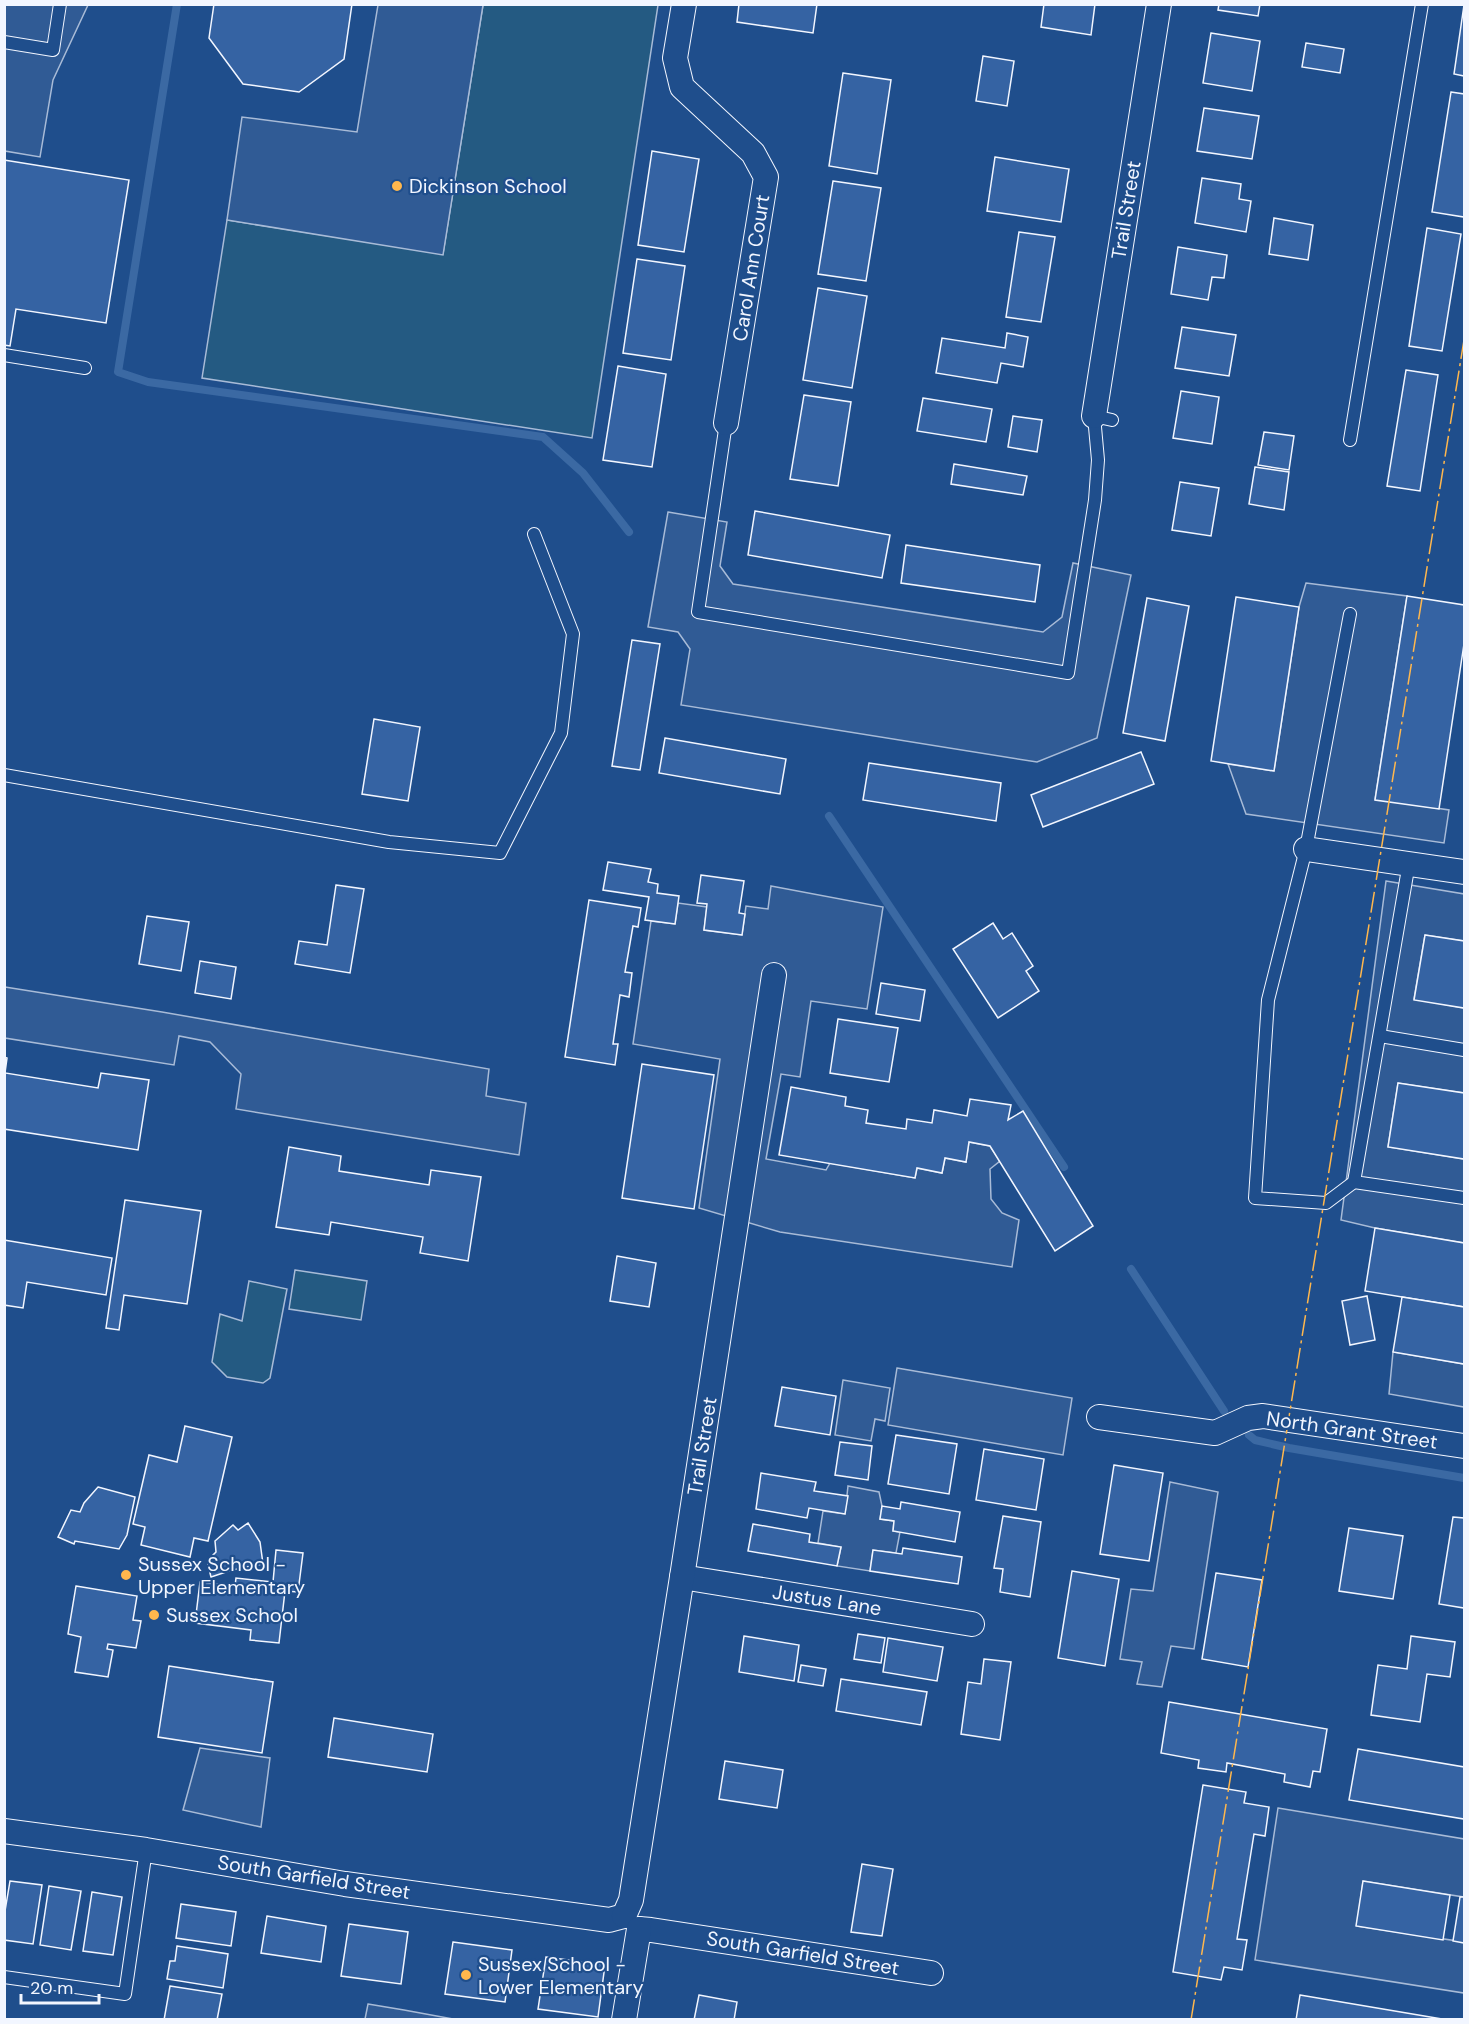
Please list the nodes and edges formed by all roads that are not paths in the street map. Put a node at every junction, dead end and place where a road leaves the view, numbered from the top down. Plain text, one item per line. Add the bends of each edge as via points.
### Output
1 (60, 4) edge
2 (684, 4) edge
3 (1159, 4) edge
4 (1422, 4) edge
5 (4, 42) edge
6 (4, 355) edge
7 (85, 368) dead end
8 (1103, 418) joint
9 (726, 423) joint
10 (1350, 440) dead end
11 (534, 534) dead end
12 (1350, 614) dead end
13 (4, 775) edge
14 (1306, 849) junction
15 (1409, 863) junction
16 (1464, 872) edge
17 (774, 975) dead end
18 (1380, 1036) junction
19 (1464, 1050) edge
20 (1354, 1182) junction
21 (1464, 1198) edge
22 (1099, 1417) dead end
23 (1464, 1446) edge
24 (682, 1577) junction
25 (972, 1624) dead end
26 (4, 1831) edge
27 (146, 1850) junction
28 (631, 1923) junction
29 (931, 1973) dead end
30 (4, 1977) edge
31 (624, 2019) edge

1 - 5 lane via 53,50
2 - 9 street, Carol Ann Court via 675,58 682,87 753,153 766,177
3 - 8 street, Trail Street
4 - 10 lane
6 - 7 lane
8 - 9 lane via 1095,500 1068,673 698,612
11 - 13 lane via 573,634 561,733 500,853 389,842
12 - 14 lane
14 - 15 street
14 - 20 lane via 1268,1000 1255,1198 1326,1203
15 - 16 street
15 - 18 lane
17 - 24 street, Trail Street
18 - 19 lane
18 - 20 lane
20 - 21 lane
22 - 23 street, North Grant Street via 1215,1433 1248,1418 1263,1416
24 - 25 street, Justus Lane
24 - 28 street, Trail Street via 631,1900
26 - 27 street, South Garfield Street
27 - 28 street, South Garfield Street via 357,1886
27 - 30 lane via 125,1994
28 - 29 street, South Garfield Street via 651,1930
28 - 31 street, Trail Street

